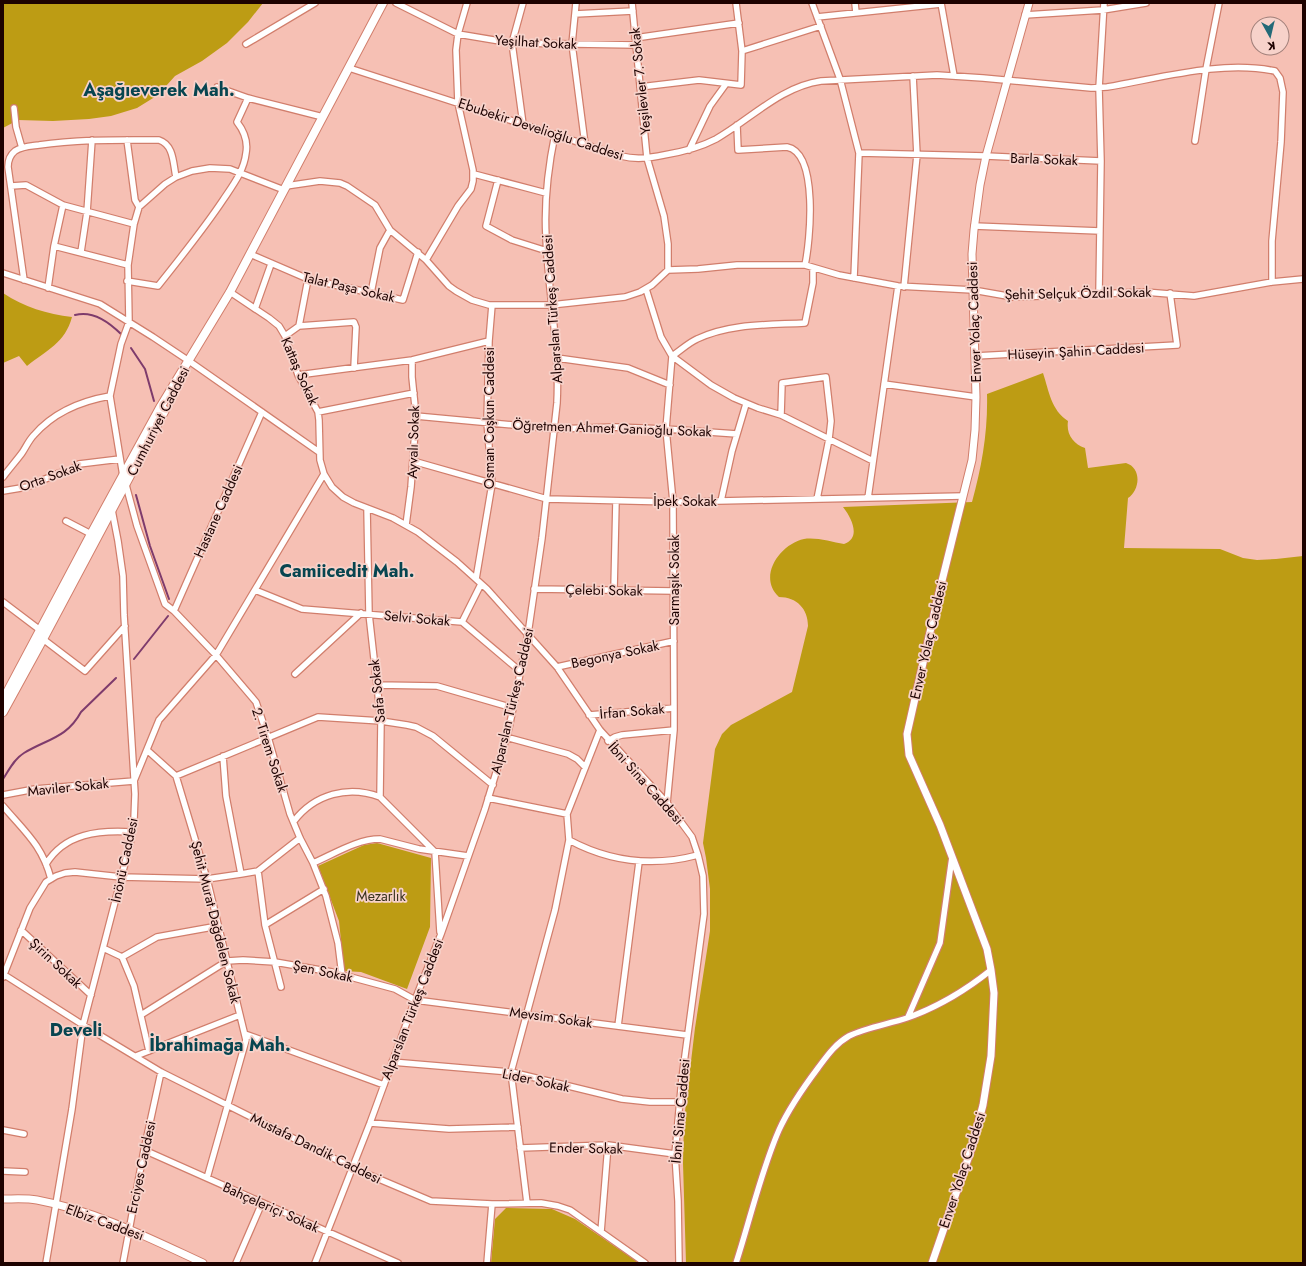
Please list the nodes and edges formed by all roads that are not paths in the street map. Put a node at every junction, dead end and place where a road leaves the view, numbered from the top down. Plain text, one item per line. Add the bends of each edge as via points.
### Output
1 (315, 3) edge
2 (382, 3) edge
3 (396, 3) edge
4 (467, 3) edge
5 (523, 3) edge
6 (576, 3) edge
7 (632, 3) edge
8 (812, 3) edge
9 (854, 3) edge
10 (1029, 3) edge
11 (1104, 3) edge
12 (1146, 3) edge
13 (1219, 3) edge
14 (738, 4) edge
15 (941, 4) edge
16 (1104, 10) junction
17 (633, 12) junction
18 (856, 13) junction
19 (575, 14) junction
20 (1025, 15) junction
21 (817, 17) junction
22 (739, 23) junction
23 (821, 26) junction
24 (458, 34) junction
25 (635, 38) junction
26 (512, 43) junction
27 (246, 44) dead end
28 (572, 44) junction
29 (636, 45) junction
30 (742, 51) junction
31 (348, 68) junction
32 (1206, 70) junction
33 (913, 76) junction
34 (954, 76) junction
35 (840, 79) junction
36 (1006, 80) junction
37 (726, 84) junction
38 (217, 87) dead end
39 (640, 87) junction
40 (1099, 88) junction
41 (248, 98) junction
42 (458, 103) junction
43 (14, 108) dead end
44 (323, 117) junction
45 (523, 124) junction
46 (736, 126) junction
47 (555, 134) junction
48 (92, 140) junction
49 (127, 140) junction
50 (1195, 141) dead end
51 (585, 144) junction
52 (22, 148) junction
53 (689, 150) junction
54 (859, 153) junction
55 (917, 155) junction
56 (986, 156) junction
57 (648, 158) junction
58 (1101, 161) junction
59 (240, 173) junction
60 (474, 174) junction
61 (176, 177) junction
62 (498, 180) junction
63 (11, 186) junction
64 (285, 188) junction
65 (546, 193) junction
66 (63, 205) junction
67 (139, 207) junction
68 (87, 212) junction
69 (134, 224) junction
70 (974, 226) junction
71 (390, 230) junction
72 (1100, 231) junction
73 (54, 246) junction
74 (547, 251) junction
75 (81, 252) junction
76 (418, 252) junction
77 (250, 254) junction
78 (426, 260) junction
79 (271, 264) junction
80 (128, 265) junction
81 (805, 265) junction
82 (813, 268) junction
83 (668, 270) junction
84 (3, 273) edge
85 (854, 278) junction
86 (1303, 279) edge
87 (24, 280) junction
88 (308, 280) junction
89 (127, 281) junction
90 (1272, 282) junction
91 (901, 287) junction
92 (48, 288) junction
93 (646, 289) junction
94 (972, 290) junction
95 (230, 292) junction
96 (371, 293) junction
97 (1170, 293) junction
98 (1099, 294) junction
99 (492, 305) junction
100 (551, 306) junction
101 (255, 309) junction
102 (129, 322) junction
103 (299, 326) junction
104 (285, 336) junction
105 (489, 341) junction
106 (672, 356) junction
107 (975, 356) junction
108 (557, 358) junction
109 (412, 360) junction
110 (189, 361) junction
111 (354, 368) junction
112 (298, 375) junction
113 (884, 384) junction
114 (670, 385) junction
115 (414, 393) junction
116 (110, 396) junction
117 (976, 396) junction
118 (746, 404) junction
119 (262, 412) junction
120 (318, 412) junction
121 (781, 415) junction
122 (416, 416) junction
123 (488, 422) junction
124 (555, 429) junction
125 (666, 429) junction
126 (737, 434) junction
127 (829, 439) junction
128 (319, 452) junction
129 (120, 459) junction
130 (413, 461) junction
131 (873, 461) junction
132 (324, 474) junction
133 (123, 476) junction
134 (3, 478) edge
135 (492, 484) junction
136 (126, 485) junction
137 (3, 491) edge
138 (963, 496) junction
139 (868, 498) junction
140 (547, 499) junction
141 (817, 499) junction
142 (616, 501) junction
143 (721, 501) junction
144 (673, 502) junction
145 (367, 508) junction
146 (112, 510) junction
147 (66, 521) dead end
148 (406, 524) junction
149 (91, 534) junction
150 (476, 579) junction
151 (481, 584) junction
152 (534, 589) junction
153 (255, 590) junction
154 (614, 590) junction
155 (674, 590) junction
156 (3, 602) edge
157 (174, 611) junction
158 (361, 613) junction
159 (369, 614) junction
160 (462, 622) junction
161 (124, 626) junction
162 (40, 630) junction
163 (528, 634) junction
164 (43, 639) junction
165 (674, 641) junction
166 (216, 655) junction
167 (557, 667) junction
168 (520, 671) junction
169 (295, 674) dead end
170 (377, 685) junction
171 (3, 700) edge
172 (513, 708) junction
173 (674, 708) junction
174 (3, 712) edge
175 (589, 715) junction
176 (381, 721) junction
177 (600, 730) junction
178 (674, 730) junction
179 (268, 737) junction
180 (506, 737) junction
181 (608, 741) junction
182 (147, 750) junction
183 (223, 756) junction
184 (585, 767) junction
185 (176, 776) junction
186 (134, 781) junction
187 (493, 785) junction
188 (3, 795) edge
189 (380, 797) junction
190 (488, 798) junction
191 (667, 803) junction
192 (3, 806) edge
193 (567, 814) junction
194 (294, 822) junction
195 (132, 832) junction
196 (300, 838) junction
197 (569, 840) junction
198 (435, 852) junction
199 (698, 855) junction
200 (468, 856) junction
201 (952, 856) junction
202 (639, 862) junction
203 (313, 863) junction
204 (46, 864) junction
205 (258, 871) junction
206 (241, 874) junction
207 (121, 877) junction
208 (51, 879) junction
209 (207, 879) junction
210 (324, 889) junction
211 (265, 925) junction
212 (218, 926) junction
213 (21, 930) junction
214 (440, 934) junction
215 (103, 948) junction
216 (122, 957) junction
217 (227, 961) junction
218 (274, 962) junction
219 (991, 970) junction
220 (3, 975) edge
221 (342, 975) junction
222 (281, 987) dead end
223 (91, 995) junction
224 (414, 1000) junction
225 (526, 1014) junction
226 (141, 1015) junction
227 (240, 1015) junction
228 (908, 1017) junction
229 (83, 1025) junction
230 (618, 1026) junction
231 (245, 1034) junction
232 (687, 1035) junction
233 (150, 1051) junction
234 (136, 1056) junction
235 (392, 1062) junction
236 (161, 1072) junction
237 (511, 1072) junction
238 (384, 1085) junction
239 (680, 1102) junction
240 (228, 1106) junction
241 (370, 1123) junction
242 (518, 1127) junction
243 (3, 1130) edge
244 (24, 1134) dead end
245 (608, 1145) junction
246 (520, 1148) junction
247 (144, 1150) junction
248 (675, 1154) junction
249 (353, 1168) junction
250 (3, 1171) edge
251 (25, 1172) dead end
252 (207, 1178) junction
253 (3, 1199) edge
254 (262, 1203) junction
255 (527, 1203) junction
256 (492, 1204) junction
257 (56, 1205) junction
258 (129, 1229) junction
259 (327, 1232) junction
260 (601, 1232) junction
261 (46, 1263) edge
262 (123, 1263) edge
263 (203, 1263) edge
264 (236, 1263) edge
265 (315, 1263) edge
266 (398, 1263) edge
267 (487, 1263) edge
268 (646, 1263) edge
269 (679, 1263) edge
270 (736, 1263) edge
271 (932, 1263) edge

1 - 27 street
2 - 31 main road
3 - 24 street, Yeşilhat Sokak
4 - 24 street
5 - 26 street
6 - 19 street
7 - 17 street, Yeşilevler 7. Sokak
8 - 21 street
9 - 18 street
10 - 20 street, Enver Yolaç Caddesi
11 - 16 street
12 - 16 street
13 - 32 street
14 - 22 street
15 - 18 street
15 - 34 street
16 - 20 street
16 - 40 street
17 - 19 street
17 - 25 street, Yeşilevler 7. Sokak
18 - 21 street
19 - 28 street
20 - 36 street, Enver Yolaç Caddesi
21 - 23 street
22 - 25 street
22 - 30 street
23 - 30 street
23 - 35 street
24 - 26 street, Yeşilhat Sokak
24 - 42 street
25 - 29 street, Yeşilevler 7. Sokak
26 - 28 street, Yeşilhat Sokak
26 - 45 street
28 - 29 street, Yeşilhat Sokak
28 - 51 street
29 - 39 street, Yeşilevler 7. Sokak
30 - 37 street via 741,86
31 - 42 street, Ebubekir Develioğlu Caddesi
31 - 44 main road
32 - 40 street, Ebubekir Develioğlu Caddesi
32 - 50 street
32 - 90 street, Ebubekir Develioğlu Caddesi via 1235,67 1274,71 1282,83 1281,142 1272,241
33 - 34 street, Ebubekir Develioğlu Caddesi
33 - 35 street, Ebubekir Develioğlu Caddesi
33 - 55 street
34 - 36 street, Ebubekir Develioğlu Caddesi
35 - 46 street, Ebubekir Develioğlu Caddesi via 797,87
35 - 54 street
36 - 40 street, Ebubekir Develioğlu Caddesi
36 - 56 street, Enver Yolaç Caddesi
37 - 39 street via 699,80
37 - 53 street via 710,106
38 - 41 street
39 - 57 street, Yeşilevler 7. Sokak
40 - 58 street
41 - 44 street
41 - 59 street via 237,122 246,143 245,159
42 - 45 street, Ebubekir Develioğlu Caddesi
42 - 60 street
43 - 52 street
44 - 64 main road
45 - 47 street, Ebubekir Develioğlu Caddesi
46 - 53 street, Ebubekir Develioğlu Caddesi via 715,139
46 - 81 street via 738,150 787,147 794,149 800,156 806,174 810,202
47 - 51 street, Ebubekir Develioğlu Caddesi
47 - 65 street, Alparslan Türkeş Caddesi
48 - 49 street
48 - 52 street
48 - 68 street
49 - 61 street via 158,140 167,144
49 - 67 street via 135,200
51 - 57 street, Ebubekir Develioğlu Caddesi via 628,158
52 - 63 street via 13,152 9,159
53 - 57 street, Ebubekir Develioğlu Caddesi
54 - 55 street, Barla Sokak
54 - 85 street
55 - 56 street, Barla Sokak
55 - 91 street
56 - 58 street, Barla Sokak
56 - 70 street, Enver Yolaç Caddesi
57 - 83 street, Yeşilevler 7. Sokak via 664,216
58 - 72 street
59 - 61 street via 224,168 210,168 187,172
59 - 64 street
59 - 89 street via 205,226 158,286
60 - 62 street
60 - 78 street via 471,189
61 - 67 street
62 - 65 street
62 - 74 street via 486,226 517,242
63 - 66 street via 26,185
63 - 87 street
64 - 71 street via 311,182 340,183 375,205
64 - 77 main road
65 - 74 street, Alparslan Türkeş Caddesi
66 - 68 street
66 - 73 street
67 - 69 street
68 - 69 street
68 - 75 street
69 - 80 street
70 - 72 street
70 - 94 street, Enver Yolaç Caddesi
71 - 76 street
71 - 96 street via 380,248
72 - 98 street
73 - 75 street
73 - 92 street
74 - 100 street, Alparslan Türkeş Caddesi
75 - 80 street
76 - 78 street
76 - 96 street, Talat Paşa Sokak via 403,300
77 - 79 street, Talat Paşa Sokak
77 - 95 main road
78 - 99 street via 456,291 472,300
79 - 88 street, Talat Paşa Sokak
79 - 101 street
80 - 89 street
81 - 82 street, Şehit Selçuk Özdil Sokak
81 - 83 street, Şehit Selçuk Özdil Sokak via 737,265
82 - 85 street, Şehit Selçuk Özdil Sokak
82 - 106 street via 813,284 805,323 725,330 697,339
83 - 93 street
84 - 87 street
85 - 91 street, Şehit Selçuk Özdil Sokak
86 - 90 street, Şehit Selçuk Özdil Sokak
87 - 92 street
88 - 96 street, Talat Paşa Sokak
88 - 103 street
89 - 102 street
90 - 97 street, Şehit Selçuk Özdil Sokak via 1194,296
91 - 94 street, Şehit Selçuk Özdil Sokak
91 - 113 street
92 - 102 street via 100,304
93 - 100 street via 618,299
93 - 106 street via 661,337
94 - 98 street, Şehit Selçuk Özdil Sokak via 1013,297
94 - 107 street, Enver Yolaç Caddesi
95 - 101 street, Kattaş Sokak
95 - 110 main road
97 - 98 street, Şehit Selçuk Özdil Sokak
97 - 107 street, Hüseyin Şahin Caddesi via 1177,345
99 - 100 street
99 - 105 street, Osman Coşkun Caddesi
100 - 108 street, Alparslan Türkeş Caddesi
101 - 104 street, Kattaş Sokak via 274,322
102 - 110 street
102 - 116 street via 121,344
103 - 104 street
103 - 111 street via 354,322
104 - 112 street, Kattaş Sokak
105 - 109 street
105 - 123 street, Osman Coşkun Caddesi
106 - 114 street, Sarmaşık Sokak
106 - 118 street via 711,385
107 - 117 street, Enver Yolaç Caddesi
108 - 114 street via 628,368
108 - 124 street, Alparslan Türkeş Caddesi
109 - 111 street
109 - 115 street, Ayvalı Sokak
110 - 119 street
110 - 133 main road, Cumhuriyet Caddesi
110 - 136 main road, Cumhuriyet Caddesi
111 - 112 street
112 - 120 street, Kattaş Sokak
113 - 117 street
113 - 131 street
114 - 125 street, Sarmaşık Sokak
115 - 120 street
115 - 122 street, Ayvalı Sokak
116 - 129 street
116 - 134 street via 78,404 50,420 33,436
117 - 138 street, Enver Yolaç Caddesi via 972,460
118 - 121 street
118 - 126 street
119 - 128 street
119 - 157 street, Hastane Caddesi
120 - 128 street, Kattaş Sokak
121 - 127 street
121 - 127 street via 782,383 826,377 831,421
122 - 123 street, Öğretmen Ahmet Ganioğlu Sokak
122 - 130 street, Ayvalı Sokak
123 - 124 street, Öğretmen Ahmet Ganioğlu Sokak
123 - 135 street, Osman Coşkun Caddesi
124 - 125 street, Öğretmen Ahmet Ganioğlu Sokak
124 - 140 street, Alparslan Türkeş Caddesi
125 - 126 street, Öğretmen Ahmet Ganioğlu Sokak
125 - 144 street, Sarmaşık Sokak
126 - 143 street
127 - 131 street
127 - 141 street
128 - 132 street, İbni Sina Caddesi
129 - 133 street
129 - 137 street, Orta Sokak via 79,464 70,471 27,487
130 - 135 street, İpek Sokak
130 - 148 street, Ayvalı Sokak
131 - 139 street
132 - 145 street, İbni Sina Caddesi via 332,487 343,497
132 - 153 street
133 - 149 main road, Cumhuriyet Caddesi
135 - 140 street, İpek Sokak
135 - 150 street, Osman Coşkun Caddesi
136 - 146 main road, Cumhuriyet Caddesi
136 - 157 street, 2. Tirem Sokak via 137,526 165,604
138 - 139 street, İpek Sokak
138 - 201 street, Enver Yolaç Caddesi via 907,734 909,755
139 - 141 street, İpek Sokak
140 - 142 street, İpek Sokak
140 - 152 street, Alparslan Türkeş Caddesi
141 - 143 street, İpek Sokak
142 - 144 street, İpek Sokak
142 - 154 street
143 - 144 street, İpek Sokak
144 - 155 street, Sarmaşık Sokak
145 - 148 street, İbni Sina Caddesi
145 - 159 street, Safa Sokak
146 - 161 street, İnönü Caddesi via 121,556
146 - 164 main road, Cumhuriyet Caddesi
147 - 149 street
148 - 150 street, İbni Sina Caddesi via 444,551
149 - 162 main road, Cumhuriyet Caddesi
150 - 151 street, İbni Sina Caddesi
151 - 160 street
151 - 163 street, İbni Sina Caddesi
152 - 154 street, Çelebi Sokak
152 - 163 street, Alparslan Türkeş Caddesi
153 - 158 street, Selvi Sokak via 302,609
153 - 166 street
154 - 155 street, Çelebi Sokak
155 - 165 street, Sarmaşık Sokak
156 - 162 street
157 - 166 street, 2. Tirem Sokak
158 - 159 street, Selvi Sokak
158 - 169 street
159 - 160 street, Selvi Sokak
159 - 170 street, Safa Sokak
160 - 168 street, Selvi Sokak
161 - 164 street via 85,671
161 - 186 street, İnönü Caddesi
162 - 171 main road, Cumhuriyet Caddesi
163 - 167 street, İbni Sina Caddesi
163 - 168 street, Alparslan Türkeş Caddesi
164 - 174 main road, Cumhuriyet Caddesi
165 - 167 street, Begonya Sokak
165 - 173 street, Sarmaşık Sokak
166 - 179 street, 2. Tirem Sokak via 256,702
166 - 182 street via 159,720
167 - 175 street, İbni Sina Caddesi
168 - 172 street, Alparslan Türkeş Caddesi
170 - 172 street via 437,686
170 - 176 street, Safa Sokak
172 - 180 street, Alparslan Türkeş Caddesi
173 - 175 street, İrfan Sokak
173 - 178 street, Sarmaşık Sokak
175 - 177 street, İbni Sina Caddesi
176 - 179 street via 318,717
176 - 187 street via 425,731
176 - 189 street, Safa Sokak
177 - 181 street, İbni Sina Caddesi
177 - 184 street
178 - 181 street via 622,735
178 - 191 street, Sarmaşık Sokak
179 - 183 street
179 - 194 street, 2. Tirem Sokak
180 - 184 street via 568,754
180 - 187 street, Alparslan Türkeş Caddesi
181 - 191 street, İbni Sina Caddesi
182 - 185 street
182 - 186 street
183 - 185 street
183 - 206 street via 226,796
184 - 193 street
185 - 209 street, Şehit Murat Dağdelen Sokak
186 - 188 street, Maviler Sokak
186 - 195 street, İnönü Caddesi via 135,807
187 - 190 street, Alparslan Türkeş Caddesi
189 - 194 street via 358,792 335,793 312,804
189 - 198 street
190 - 193 street
190 - 200 street, Alparslan Türkeş Caddesi
191 - 199 street, İbni Sina Caddesi via 692,837
192 - 204 street via 29,834
193 - 197 street
194 - 196 street, 2. Tirem Sokak
195 - 204 street via 104,832 74,838 58,849
195 - 207 street, İnönü Caddesi
196 - 203 street, 2. Tirem Sokak
196 - 205 street
197 - 202 street via 601,854
197 - 225 street via 555,910
198 - 200 street
198 - 203 street via 374,839
198 - 214 street
199 - 202 street via 674,860
199 - 232 street, İbni Sina Caddesi via 704,887 704,914
200 - 214 street, Alparslan Türkeş Caddesi
201 - 219 street, Enver Yolaç Caddesi via 987,949
201 - 228 street via 940,943
202 - 230 street
203 - 210 street, 2. Tirem Sokak
204 - 208 street
205 - 206 street
205 - 211 street
206 - 209 street
207 - 208 street via 70,872
207 - 209 street
207 - 215 street, İnönü Caddesi
208 - 213 street via 46,882 30,908
209 - 212 street, Şehit Murat Dağdelen Sokak
210 - 211 street
210 - 221 street, 2. Tirem Sokak via 335,927
211 - 218 street
212 - 216 street via 157,937
212 - 217 street, Şehit Murat Dağdelen Sokak
213 - 220 street
213 - 223 street, Şirin Sokak
214 - 224 street, Alparslan Türkeş Caddesi
215 - 216 street
215 - 223 street, İnönü Caddesi
216 - 226 street via 134,986
217 - 218 street, Şen Sokak
217 - 226 street
217 - 227 street, Şehit Murat Dağdelen Sokak
218 - 221 street, Şen Sokak
218 - 222 street
219 - 228 street via 950,999
219 - 271 street, Enver Yolaç Caddesi via 993,1035 982,1105 971,1150
220 - 229 street, Mustafa Dandik Caddesi
221 - 224 street, Şen Sokak via 396,989
223 - 229 street, İnönü Caddesi
224 - 225 street, Mevsim Sokak
224 - 235 street, Alparslan Türkeş Caddesi
225 - 230 street, Mevsim Sokak
225 - 237 street
226 - 233 street
227 - 231 street, Şehit Murat Dağdelen Sokak
227 - 233 street
228 - 270 street via 846,1038 832,1049 794,1102 775,1141
229 - 234 street, Mustafa Dandik Caddesi
229 - 257 street, İnönü Caddesi
230 - 232 street, Mevsim Sokak
231 - 238 street
231 - 240 street, Şehit Murat Dağdelen Sokak via 246,1040
232 - 239 street, İbni Sina Caddesi
233 - 234 street
234 - 236 street, Mustafa Dandik Caddesi
235 - 237 street, Lider Sokak
235 - 238 street, Alparslan Türkeş Caddesi
236 - 240 street, Mustafa Dandik Caddesi
236 - 247 street, Erciyes Caddesi
237 - 239 street, Lider Sokak via 622,1099
237 - 242 street
238 - 241 street, Alparslan Türkeş Caddesi
239 - 248 street, İbni Sina Caddesi
240 - 249 street, Mustafa Dandik Caddesi
240 - 252 street, Şehit Murat Dağdelen Sokak
241 - 242 street via 449,1129
241 - 249 street, Alparslan Türkeş Caddesi
242 - 246 street
243 - 244 street
245 - 246 street, Ender Sokak
245 - 248 street, Ender Sokak
245 - 260 street
246 - 255 street
247 - 252 street, Bahçeleriçi Sokak
247 - 258 street, Erciyes Caddesi
248 - 269 street, İbni Sina Caddesi
249 - 256 street, Mustafa Dandik Caddesi via 431,1201
249 - 259 street, Alparslan Türkeş Caddesi
250 - 251 street
252 - 254 street, Bahçeleriçi Sokak
253 - 257 street, Elbiz Caddesi via 36,1199
254 - 259 street, Bahçeleriçi Sokak
254 - 264 street
255 - 256 street, Mustafa Dandik Caddesi
255 - 260 street, Mustafa Dandik Caddesi via 549,1204 570,1210
256 - 267 street
257 - 258 street, Elbiz Caddesi
257 - 261 street, İnönü Caddesi
258 - 262 street, Erciyes Caddesi
258 - 263 street, Elbiz Caddesi
259 - 265 street, Alparslan Türkeş Caddesi
259 - 266 street, Bahçeleriçi Sokak
260 - 268 street, Mustafa Dandik Caddesi

